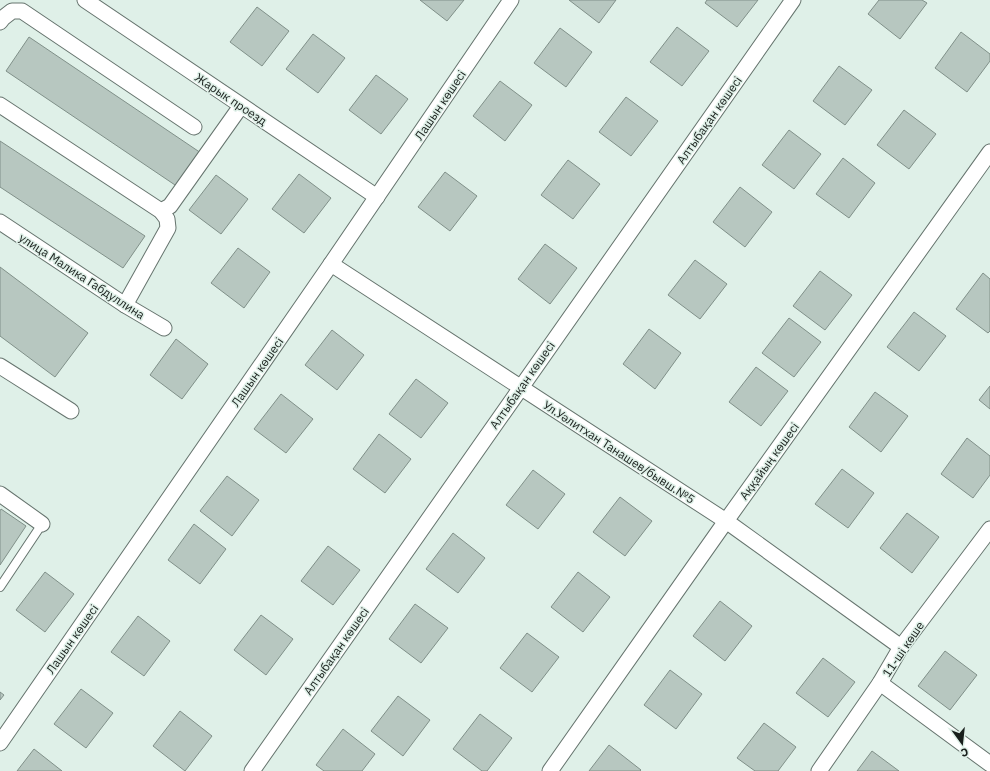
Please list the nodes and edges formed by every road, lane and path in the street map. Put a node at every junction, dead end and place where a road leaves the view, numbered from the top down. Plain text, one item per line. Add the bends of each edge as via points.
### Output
1 (85, 0) edge
2 (511, 0) edge
3 (793, 0) edge
4 (0, 22) edge
5 (0, 105) edge
6 (241, 106) junction
7 (194, 127) dead end
8 (990, 152) edge
9 (377, 197) junction
10 (161, 211) junction
11 (0, 222) edge
12 (331, 264) junction
13 (125, 305) junction
14 (164, 328) dead end
15 (0, 366) edge
16 (520, 388) junction
17 (72, 411) dead end
18 (0, 494) edge
19 (726, 521) junction
20 (42, 524) joint
21 (990, 529) edge
22 (0, 588) edge
23 (901, 647) junction
24 (880, 683) junction
25 (0, 743) edge
26 (990, 764) edge
27 (252, 771) edge
28 (550, 771) edge
29 (819, 771) edge

1 - 6 street, Жарык проезд
2 - 9 street, Лашын көшесі
3 - 16 street, Алтыбақан көшесі
4 - 7 street via 12,11 22,11
5 - 10 street
6 - 9 street, Жарык проезд
6 - 10 street via 170,206
8 - 19 street, Аққайың көшесі
9 - 12 street, Лашын көшесі
10 - 13 street via 167,219 168,228
11 - 13 street, улица Малика Габдуллина
12 - 16 street, Ул.Уәлитхан Танашев/бывш.№5
12 - 25 street, Лашын көшесі
13 - 14 street, улица Малика Габдуллина
15 - 17 street
16 - 19 street, Ул.Уәлитхан Танашев/бывш.№5
16 - 27 street, Алтыбақан көшесі
18 - 20 street
19 - 23 street, Ул.Уәлитхан Танашев/бывш.№5
19 - 28 street, Аққайың көшесі
20 - 22 lane
21 - 23 street, 11-ші көше
23 - 24 street, 11-ші көше
24 - 26 street
24 - 29 street, 11-ші көше

